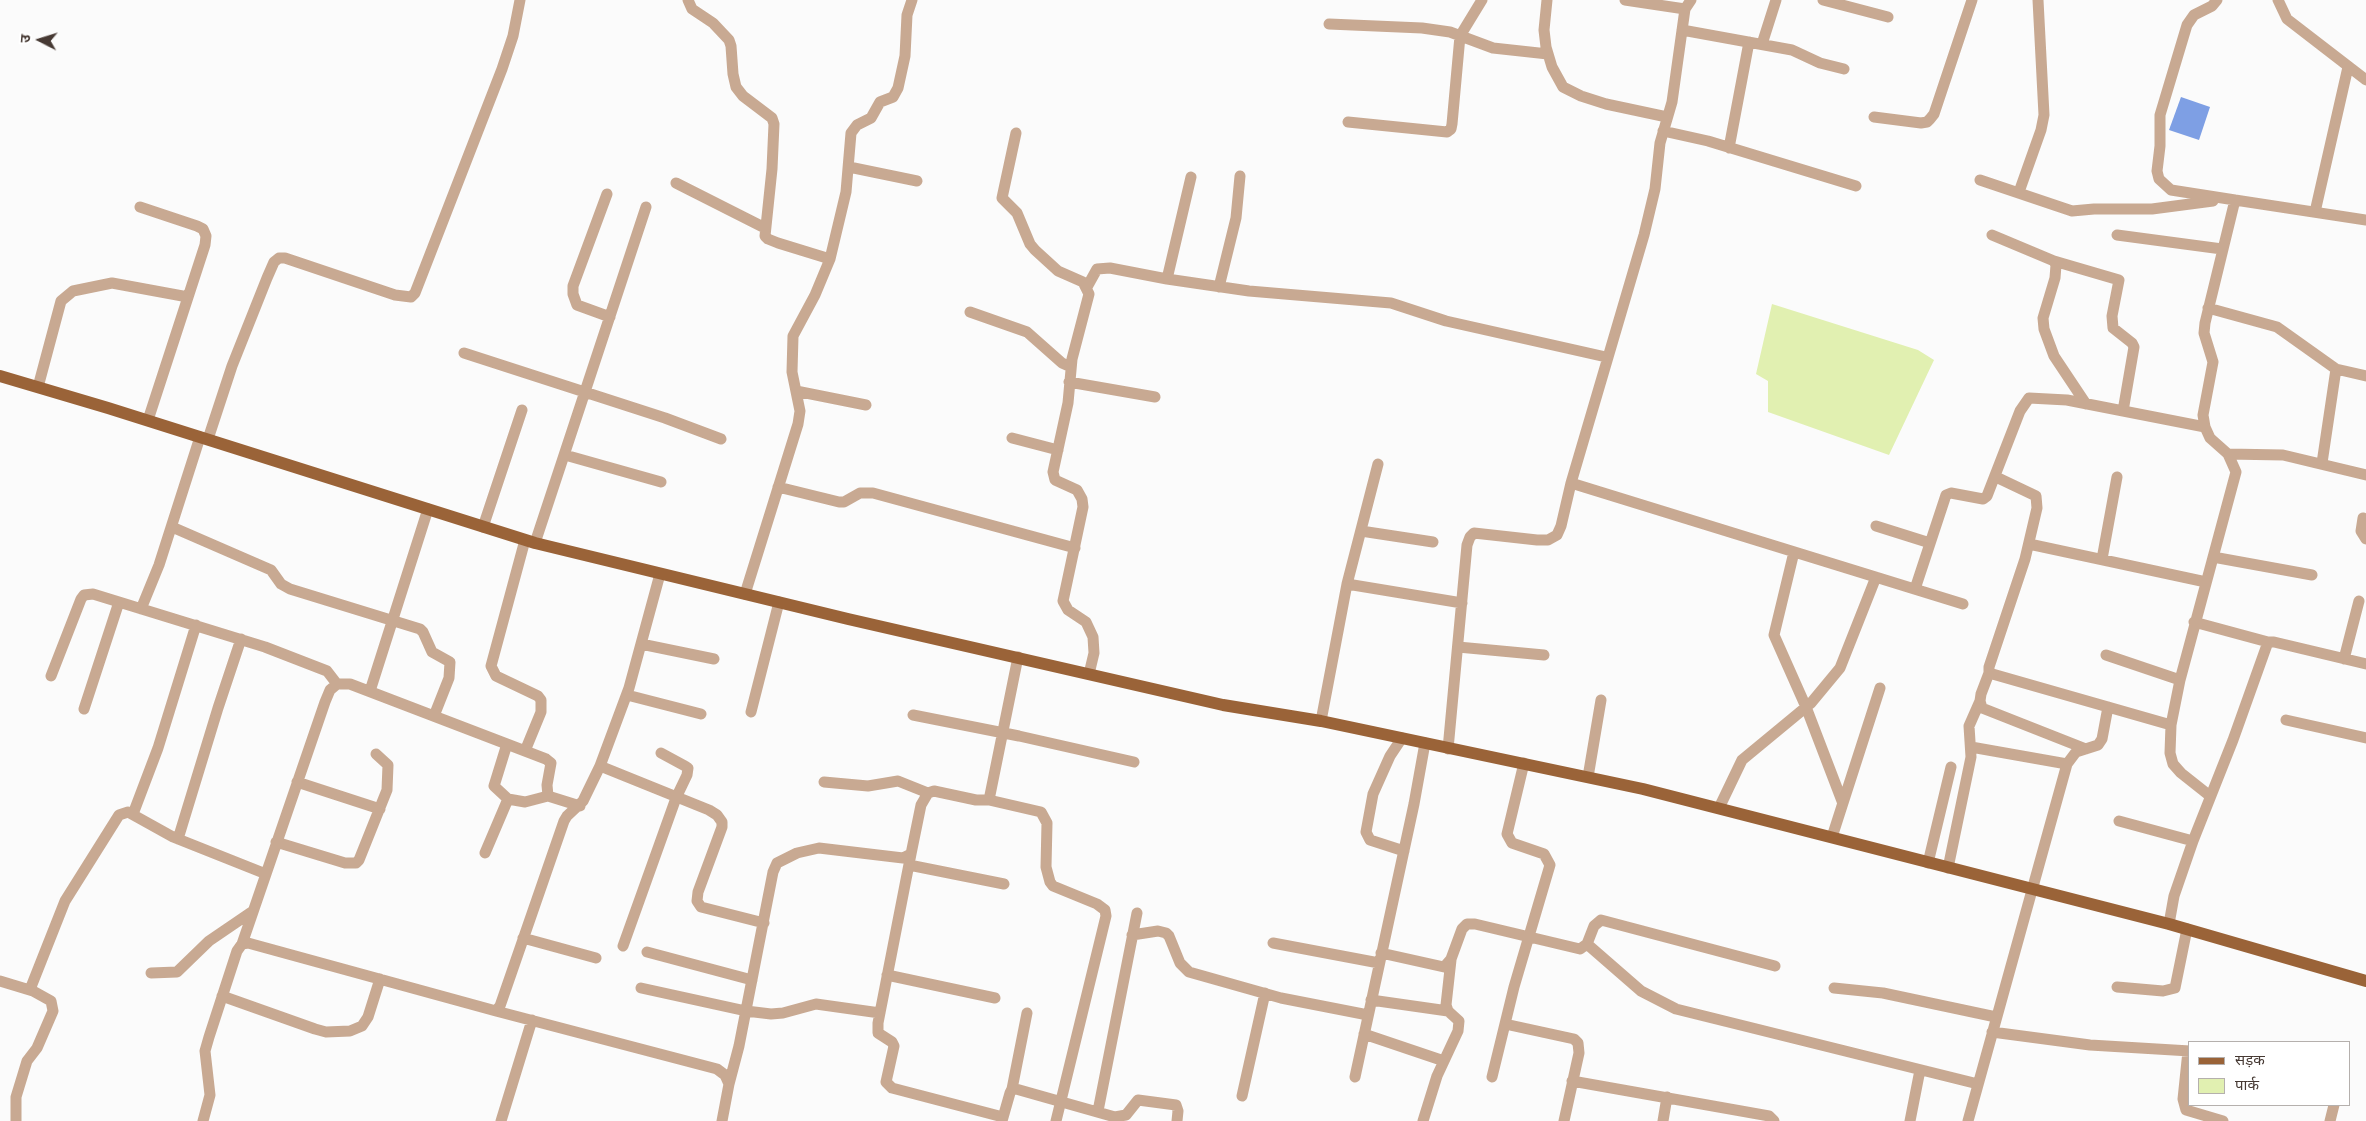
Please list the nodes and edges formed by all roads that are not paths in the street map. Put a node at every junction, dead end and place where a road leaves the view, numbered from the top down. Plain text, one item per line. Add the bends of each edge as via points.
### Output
1 (520, 0) edge
2 (688, 0) edge
3 (912, 0) edge
4 (1482, 0) edge
5 (1547, 0) edge
6 (1625, 0) edge
7 (1776, 0) edge
8 (1824, 0) edge
9 (2038, 0) edge
10 (2217, 0) edge
11 (2278, 0) edge
12 (1971, 2) edge
13 (1688, 4) edge
14 (1888, 17) dead end
15 (1329, 24) dead end
16 (1682, 30) junction
17 (1460, 36) junction
18 (1749, 42) junction
19 (1762, 44) junction
20 (1548, 54) junction
21 (2348, 67) junction
22 (1844, 69) dead end
23 (2366, 80) edge
24 (1667, 117) junction
25 (1874, 117) dead end
26 (1348, 122) dead end
27 (1663, 131) junction
28 (1016, 133) dead end
29 (1729, 148) junction
30 (849, 167) junction
31 (1240, 176) dead end
32 (1191, 177) dead end
33 (1980, 180) dead end
34 (917, 181) dead end
35 (676, 183) dead end
36 (1856, 186) dead end
37 (2019, 192) junction
38 (607, 194) dead end
39 (2219, 198) junction
40 (2235, 200) junction
41 (140, 206) dead end
42 (646, 207) dead end
43 (2315, 212) junction
44 (2366, 220) edge
45 (765, 228) junction
46 (1992, 235) dead end
47 (2117, 236) dead end
48 (2222, 249) junction
49 (830, 259) junction
50 (2054, 261) junction
51 (1167, 279) junction
52 (1087, 287) junction
53 (1219, 287) junction
54 (188, 297) junction
55 (2208, 308) junction
56 (970, 312) dead end
57 (610, 316) junction
58 (464, 353) dead end
59 (1606, 357) junction
60 (1071, 367) junction
61 (2336, 369) junction
62 (0, 376) edge
63 (2366, 376) edge
64 (1069, 382) junction
65 (38, 387) junction
66 (796, 391) junction
67 (585, 392) junction
68 (1155, 397) dead end
69 (2086, 404) junction
70 (866, 405) dead end
71 (522, 410) dead end
72 (2123, 411) junction
73 (148, 420) junction
74 (2205, 427) junction
75 (204, 438) junction
76 (1012, 438) dead end
77 (721, 439) dead end
78 (1058, 450) junction
79 (565, 454) junction
80 (2228, 454) junction
81 (2322, 463) junction
82 (1378, 464) dead end
83 (2366, 475) edge
84 (1996, 477) junction
85 (2117, 477) dead end
86 (661, 482) dead end
87 (1571, 483) junction
88 (778, 487) junction
89 (428, 509) junction
90 (2363, 518) dead end
91 (1876, 526) dead end
92 (172, 527) junction
93 (483, 527) junction
94 (1361, 531) junction
95 (2366, 539) edge
96 (530, 542) junction
97 (1433, 542) dead end
98 (1930, 543) junction
99 (2029, 544) junction
100 (1075, 548) junction
101 (1794, 552) junction
102 (2213, 558) junction
103 (2102, 559) junction
104 (660, 574) junction
105 (2312, 575) dead end
106 (1876, 577) junction
107 (2206, 582) junction
108 (1347, 584) junction
109 (1915, 589) junction
110 (745, 594) junction
111 (2359, 601) dead end
112 (119, 602) junction
113 (779, 602) junction
114 (1462, 603) junction
115 (1963, 604) dead end
116 (142, 609) junction
117 (393, 621) junction
118 (2194, 622) junction
119 (196, 625) junction
120 (241, 640) junction
121 (2268, 642) junction
122 (641, 644) junction
123 (1458, 647) junction
124 (1544, 655) dead end
125 (2106, 655) dead end
126 (1018, 657) junction
127 (714, 659) dead end
128 (2344, 659) junction
129 (2366, 664) edge
130 (1989, 673) junction
131 (1090, 674) junction
132 (51, 676) dead end
133 (2180, 680) junction
134 (337, 684) junction
135 (1880, 688) dead end
136 (370, 692) junction
137 (627, 695) junction
138 (1601, 700) dead end
139 (1980, 700) junction
140 (1806, 707) junction
141 (2108, 708) junction
142 (84, 709) dead end
143 (751, 712) dead end
144 (701, 714) dead end
145 (434, 716) junction
146 (913, 716) dead end
147 (2286, 720) dead end
148 (1321, 721) junction
149 (2171, 725) junction
150 (1003, 732) junction
151 (1402, 738) junction
152 (2366, 738) edge
153 (1425, 743) junction
154 (507, 744) junction
155 (1971, 747) junction
156 (1448, 749) junction
157 (2086, 749) junction
158 (525, 751) junction
159 (661, 753) dead end
160 (376, 754) dead end
161 (1134, 762) dead end
162 (1524, 763) junction
163 (2067, 764) junction
164 (600, 766) junction
165 (1951, 768) dead end
166 (1588, 777) junction
167 (297, 782) junction
168 (824, 782) dead end
169 (928, 793) junction
170 (548, 796) junction
171 (2210, 796) junction
172 (676, 798) junction
173 (508, 799) junction
174 (989, 800) junction
175 (1842, 801) junction
176 (580, 806) junction
177 (1719, 808) junction
178 (380, 809) junction
179 (133, 814) junction
180 (2119, 821) dead end
181 (1832, 837) junction
182 (178, 839) junction
183 (276, 842) junction
184 (2192, 842) junction
185 (1404, 851) junction
186 (485, 853) dead end
187 (910, 859) junction
188 (1928, 863) junction
189 (1948, 868) junction
190 (266, 874) junction
191 (1004, 884) dead end
192 (2031, 890) junction
193 (253, 911) junction
194 (1137, 913) dead end
195 (764, 923) junction
196 (2169, 924) junction
197 (2187, 929) junction
198 (1132, 935) junction
199 (1530, 936) junction
200 (523, 938) junction
201 (1273, 943) dead end
202 (242, 944) junction
203 (1587, 944) junction
204 (623, 946) dead end
205 (647, 952) dead end
206 (596, 958) dead end
207 (1380, 958) junction
208 (1451, 959) junction
209 (1775, 966) dead end
210 (151, 973) dead end
211 (887, 975) junction
212 (380, 979) junction
213 (752, 980) junction
214 (0, 981) edge
215 (2366, 982) edge
216 (2117, 987) dead end
217 (641, 988) dead end
218 (1834, 988) dead end
219 (33, 991) junction
220 (1265, 993) junction
221 (222, 996) junction
222 (995, 998) dead end
223 (1371, 1000) junction
224 (496, 1011) junction
225 (746, 1011) junction
226 (1448, 1011) junction
227 (880, 1013) junction
228 (1027, 1013) dead end
229 (1368, 1015) junction
230 (1996, 1017) junction
231 (532, 1020) junction
232 (1505, 1024) junction
233 (1992, 1032) junction
234 (1364, 1034) junction
235 (2188, 1051) edge
236 (2188, 1059) edge
237 (1444, 1061) junction
238 (1920, 1070) junction
239 (1355, 1077) dead end
240 (1492, 1077) dead end
241 (1572, 1082) junction
242 (729, 1084) junction
243 (1978, 1084) junction
244 (1012, 1090) junction
245 (1242, 1096) dead end
246 (1667, 1097) junction
247 (1061, 1101) junction
248 (2334, 1106) edge
249 (1093, 1114) edge
250 (1003, 1119) edge
251 (1122, 1119) edge
252 (504, 1120) edge
253 (16, 1121) edge
254 (203, 1121) edge
255 (722, 1121) edge
256 (1056, 1121) edge
257 (1177, 1121) edge
258 (1423, 1121) edge
259 (1564, 1121) edge
260 (1663, 1121) edge
261 (1774, 1121) edge
262 (1910, 1121) edge
263 (1968, 1121) edge
264 (2223, 1121) edge
265 (2330, 1121) edge

1 - 75 street via 504,62 415,293 411,297 395,295 279,258 267,278
2 - 45 street via 692,9 713,23 729,40 736,87 772,118 772,169
3 - 30 street via 906,15 898,88 893,97 880,102 870,118 854,128 849,138
4 - 17 street
5 - 20 street via 1544,30
6 - 13 street
7 - 19 street
8 - 14 street
9 - 37 street via 2044,115
10 - 39 street via 2194,15 2186,25 2160,115 2158,171 2159,179 2172,190
11 - 21 street via 2287,19
12 - 25 street via 1930,119 1921,123
13 - 16 street
15 - 17 street via 1422,28
16 - 18 street
16 - 24 street
17 - 20 street via 1493,48
17 - 26 street via 1451,129 1447,132
18 - 19 street
18 - 29 street
19 - 22 street via 1792,50 1820,63
20 - 24 street via 1560,83 1568,91 1606,104
21 - 23 street
21 - 43 street
24 - 27 street
27 - 29 street
27 - 59 street via 1655,189 1644,235
28 - 52 street via 1002,198 1018,213 1035,250 1058,271
29 - 36 street
30 - 34 street
30 - 49 street
31 - 53 street via 1236,218
32 - 51 street
33 - 37 street
35 - 45 street
37 - 39 street via 2072,211 2152,210 2209,203
38 - 57 street via 573,286 573,294 577,305
39 - 40 street
40 - 43 street
40 - 48 street
41 - 54 street via 203,230 205,245
42 - 57 street
43 - 44 street
45 - 49 street via 768,239
46 - 50 street
47 - 48 street
48 - 55 street
49 - 66 street via 793,336 792,372
50 - 69 street via 2057,269 2043,318 2046,337 2054,356
50 - 72 street via 2119,280 2113,328 2134,347
51 - 52 street via 1100,268
51 - 53 street
52 - 60 street via 1089,294
53 - 59 street via 1391,303 1446,321
54 - 65 street via 112,283 73,291 61,301
54 - 73 street
55 - 61 street via 2277,327
55 - 74 street via 2204,333 2213,362 2204,400
56 - 60 street via 1027,332 1062,364
57 - 67 street
58 - 67 street
59 - 87 street
60 - 64 street
61 - 63 street
61 - 81 street
62 - 65 main road
64 - 68 street
64 - 78 street
65 - 73 main road
66 - 70 street
66 - 88 street via 800,411 798,424
67 - 77 street
67 - 79 street
69 - 72 street
69 - 84 street via 2029,398 2020,410
71 - 93 street
72 - 74 street
73 - 75 main road
74 - 80 street via 2210,438
75 - 89 main road
75 - 92 street
76 - 78 street
78 - 100 street via 1053,472 1055,480 1077,490 1082,500
79 - 86 street
79 - 96 street
80 - 81 street via 2283,455
80 - 102 street via 2236,472
81 - 83 street
82 - 94 street
84 - 98 street via 1983,499 1951,493 1946,495
84 - 99 street via 2036,496 2037,508
85 - 103 street
87 - 101 street
87 - 114 street via 1561,526 1557,535 1548,540 1481,532 1470,537
88 - 100 street via 839,502 860,493 872,493
88 - 110 street
89 - 93 main road
89 - 117 street
90 - 95 street via 2361,531
91 - 98 street
92 - 116 street
92 - 117 street via 271,570 281,584 290,589
93 - 96 main road
94 - 97 street
94 - 108 street
96 - 104 main road
96 - 158 street via 490,666 496,676 541,700 541,712
98 - 109 street
99 - 103 street
99 - 130 street
100 - 131 street via 1063,601 1068,610 1086,622 1093,637
101 - 106 street
101 - 140 street via 1774,635
102 - 105 street
102 - 107 street
103 - 107 street
104 - 110 main road
104 - 122 street
106 - 109 street
106 - 140 street via 1840,668
107 - 118 street
108 - 114 street
108 - 148 street
109 - 115 street
110 - 113 main road
111 - 128 street
112 - 116 street
112 - 132 street via 93,594 84,595
112 - 142 street
113 - 126 main road
113 - 143 street
114 - 123 street
116 - 119 street
117 - 136 street
117 - 145 street via 420,628 432,652 450,662 448,678
118 - 121 street
118 - 133 street
119 - 120 street
119 - 179 street via 158,748
120 - 134 street via 327,671
120 - 182 street
121 - 128 street
121 - 171 street
122 - 127 street
122 - 137 street
123 - 124 street
123 - 156 street
125 - 133 street
126 - 131 main road
126 - 150 street
128 - 129 street
130 - 139 street
130 - 141 street
131 - 148 main road via 1223,706
133 - 149 street
134 - 136 street via 344,682
134 - 167 street via 325,702
135 - 175 street
136 - 145 street
137 - 144 street
137 - 164 street
138 - 166 street
139 - 155 street via 1969,726
139 - 157 street via 1982,708 1988,711
140 - 175 street
140 - 177 street via 1742,760
141 - 149 street
141 - 157 street via 2102,739 2098,745
145 - 154 street
146 - 150 street
147 - 152 street
148 - 151 main road
149 - 171 street via 2170,754 2174,764
150 - 161 street
150 - 174 street
151 - 153 main road
151 - 185 street via 1373,794 1366,832 1370,840
153 - 156 main road
153 - 185 street
154 - 158 street
154 - 173 street via 494,786
155 - 163 street
155 - 189 street via 1966,789
156 - 162 main road
157 - 163 street via 2076,752
158 - 170 street via 551,763
159 - 172 street via 688,768
160 - 178 street via 385,760 389,770 387,790
162 - 166 main road
162 - 199 street via 1506,834 1512,844 1544,854 1550,865
163 - 192 street
164 - 172 street
164 - 176 street
165 - 188 street
166 - 177 main road
167 - 178 street
167 - 183 street
168 - 169 street via 868,786 898,782
169 - 174 street via 934,791
169 - 187 street via 921,805
170 - 173 street via 525,802
170 - 176 street
171 - 184 street
172 - 195 street via 714,812 722,822 698,892 699,905
172 - 204 street
173 - 186 street
174 - 247 street via 1041,812 1047,822 1046,867 1050,882 1105,910
175 - 181 street
176 - 200 street via 564,821
177 - 181 main road
178 - 183 street via 356,863 345,863
179 - 182 street
179 - 219 street via 118,815 70,891 31,987
180 - 184 street
181 - 188 main road
182 - 190 street
183 - 190 street
184 - 196 street via 2174,896
185 - 207 street
187 - 191 street
187 - 195 street via 819,848 786,857 773,872
187 - 211 street
188 - 189 main road
189 - 192 main road
190 - 193 street
192 - 196 main road
192 - 230 street
193 - 202 street
193 - 210 street via 209,941 176,972
194 - 198 street
195 - 213 street
196 - 197 main road
197 - 215 main road
197 - 216 street via 2175,988 2164,991
198 - 220 street via 1166,933 1180,963 1189,972
198 - 249 street
199 - 203 street via 1575,949
199 - 208 street via 1467,924 1462,928
199 - 232 street
200 - 206 street
200 - 224 street
201 - 207 street
202 - 212 street
202 - 221 street
203 - 209 street via 1597,922 1605,921
203 - 238 street via 1641,991 1676,1009
205 - 213 street
207 - 208 street via 1438,968 1448,965
207 - 223 street
208 - 226 street
211 - 222 street
211 - 227 street
212 - 221 street via 368,1017 362,1026 350,1031 315,1029
212 - 224 street
213 - 225 street
214 - 219 street
217 - 225 street
218 - 230 street via 1891,994
219 - 253 street via 51,1001 53,1011 37,1048 26,1061 16,1097
220 - 229 street
220 - 245 street
221 - 254 street via 206,1051 210,1095
223 - 226 street
223 - 229 street
224 - 231 street
225 - 227 street via 783,1013 816,1004
225 - 242 street
226 - 237 street via 1459,1026
227 - 250 street via 878,1034 894,1046 886,1077 888,1086
228 - 244 street
229 - 234 street
230 - 233 street
231 - 242 street via 717,1069 726,1075
231 - 252 street
232 - 240 street
232 - 241 street via 1574,1039 1579,1053
233 - 235 street via 2090,1045
233 - 243 street
234 - 237 street
234 - 239 street
236 - 264 street via 2183,1098 2186,1110
237 - 258 street
238 - 243 street
238 - 262 street
241 - 246 street
241 - 259 street
242 - 255 street
243 - 263 street
244 - 247 street via 1021,1089
244 - 250 street
246 - 260 street
246 - 261 street via 1769,1116
247 - 249 street
247 - 256 street
248 - 265 street
249 - 251 street
251 - 257 street via 1138,1100 1176,1106

